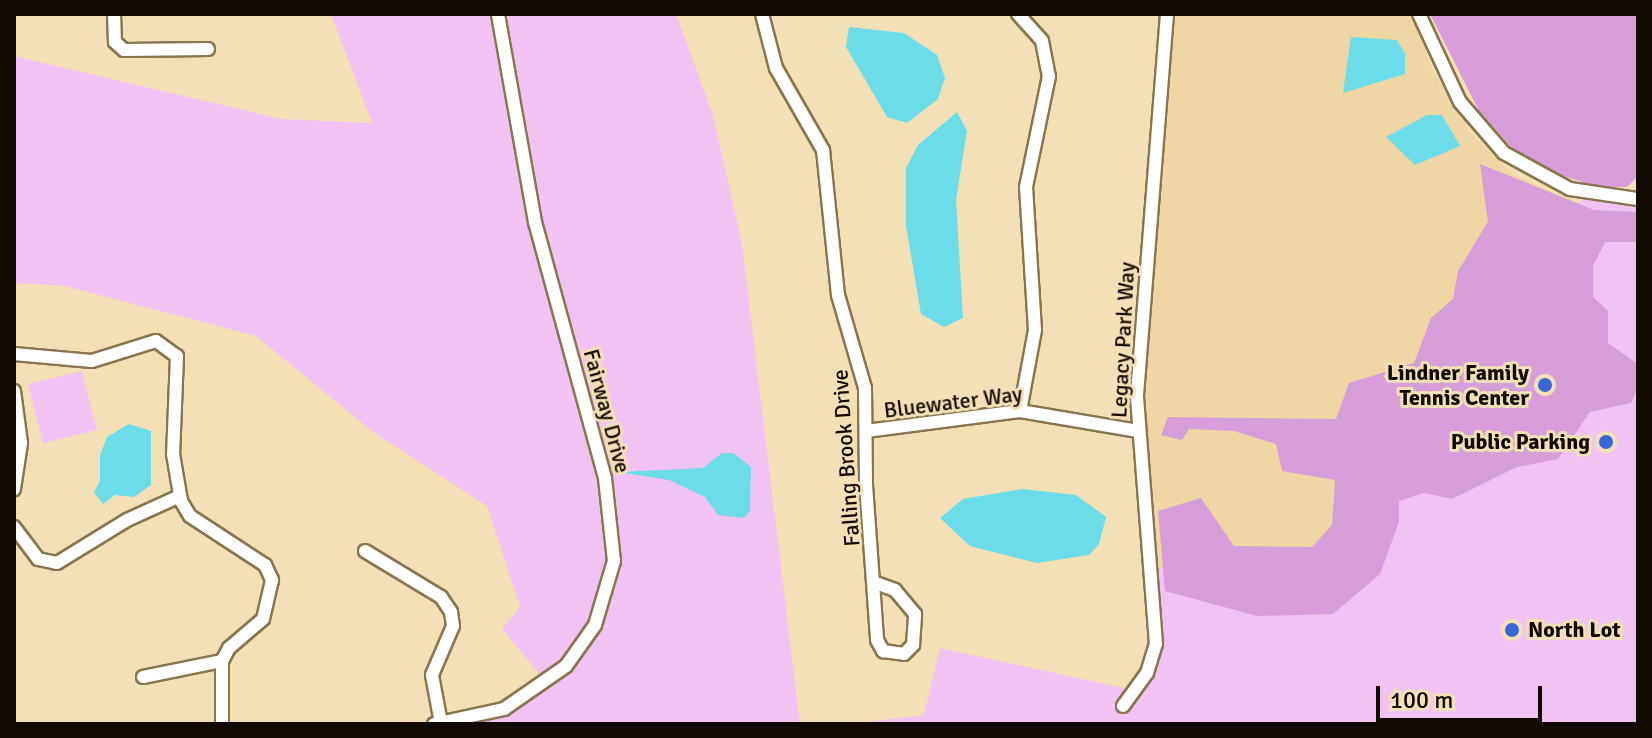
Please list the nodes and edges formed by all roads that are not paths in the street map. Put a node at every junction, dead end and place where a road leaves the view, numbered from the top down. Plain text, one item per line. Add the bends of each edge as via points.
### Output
1 (114, 14) edge
2 (498, 14) edge
3 (762, 14) edge
4 (1018, 14) edge
5 (1167, 14) edge
6 (1419, 14) edge
7 (208, 49) dead end
8 (1638, 199) edge
9 (14, 354) edge
10 (14, 391) edge
11 (1020, 411) junction
12 (866, 431) junction
13 (1138, 431) junction
14 (14, 489) edge
15 (180, 496) junction
16 (14, 527) edge
17 (365, 551) dead end
18 (873, 582) junction
19 (222, 661) junction
20 (143, 677) dead end
21 (1123, 706) dead end
22 (441, 723) edge
23 (222, 724) edge
24 (434, 724) edge

1 - 7 street via 115,42 124,50
2 - 22 street, Fairway Drive via 535,222 605,478 614,561 599,618 566,666 504,709
3 - 12 street, Falling Brook Drive via 776,68 823,150 838,295 859,353
4 - 11 street via 1042,41 1049,76 1026,187 1035,330
5 - 13 street, Legacy Park Way
6 - 8 street via 1460,102 1504,153 1570,189
9 - 15 street via 92,361 149,342 168,345 179,365 173,454
10 - 14 street via 21,443
11 - 12 street, Bluewater Way
11 - 13 street, Bluewater Way
12 - 18 street, Falling Brook Drive
13 - 21 street, Legacy Park Way via 1156,644 1147,673
15 - 16 street via 127,520 57,563 38,559
15 - 19 street via 190,516 271,573 263,619
17 - 22 street via 441,597 451,612 453,626 432,675
18 - 18 street, Falling Brook Drive via 877,640 883,651 904,654 913,645 915,614 895,590
19 - 20 street
19 - 23 street
22 - 24 street, Fairway Drive

